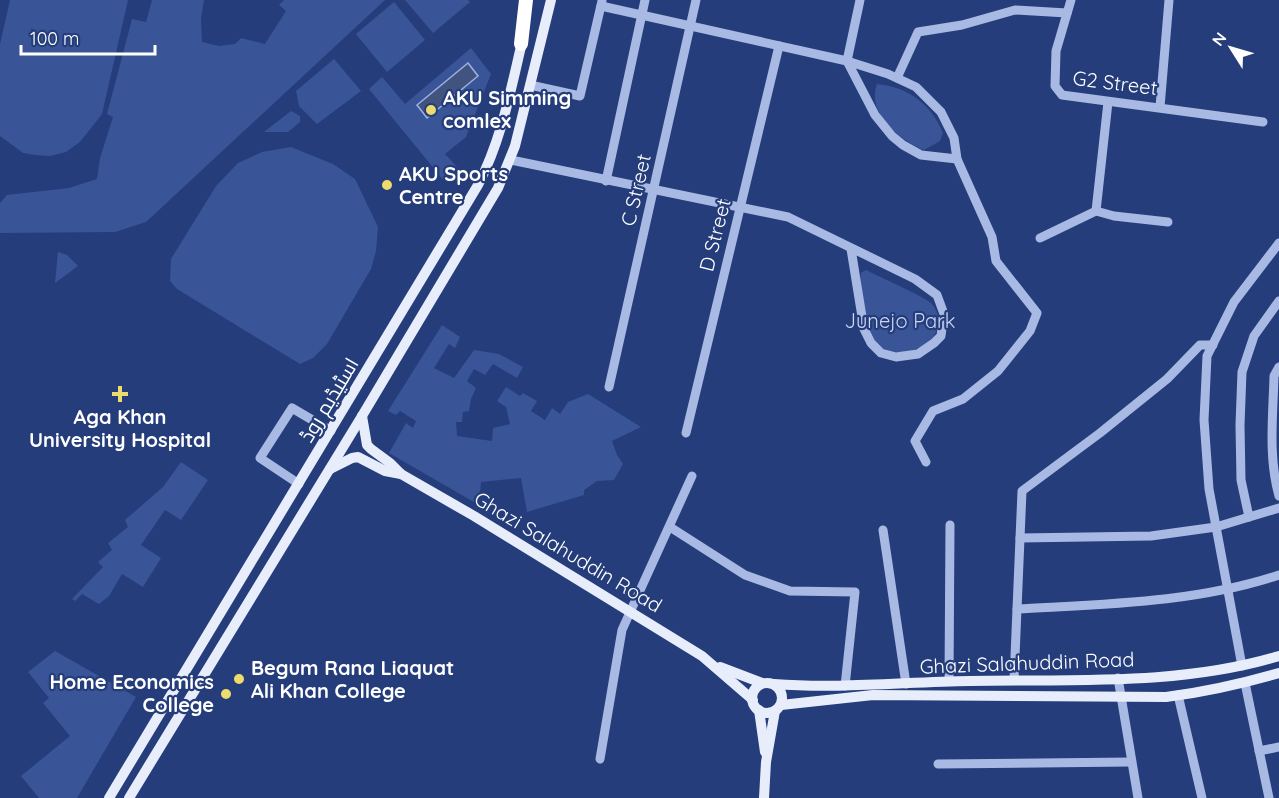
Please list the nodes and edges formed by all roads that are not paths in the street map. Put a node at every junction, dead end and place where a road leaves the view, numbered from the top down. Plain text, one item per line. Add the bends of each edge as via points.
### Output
1 (526, 0) edge
2 (532, 0) edge
3 (550, 0) edge
4 (645, 0) edge
5 (696, 0) edge
6 (860, 0) edge
7 (1071, 0) edge
8 (1169, 0) edge
9 (602, 3) edge
10 (1066, 13) junction
11 (642, 15) junction
12 (691, 26) junction
13 (521, 44) junction
14 (779, 46) junction
15 (847, 60) junction
16 (897, 78) junction
17 (530, 85) junction
18 (1108, 102) junction
19 (1160, 107) junction
20 (1263, 122) dead end
21 (957, 159) junction
22 (511, 160) junction
23 (606, 181) junction
24 (654, 191) junction
25 (739, 209) junction
26 (1096, 211) junction
27 (1168, 222) dead end
28 (1040, 238) dead end
29 (1279, 243) edge
30 (851, 249) junction
31 (1279, 301) edge
32 (1213, 345) junction
33 (1279, 367) edge
34 (609, 387) dead end
35 (362, 416) junction
36 (331, 431) junction
37 (686, 432) dead end
38 (926, 462) dead end
39 (329, 469) junction
40 (401, 474) junction
41 (692, 476) dead end
42 (299, 484) junction
43 (1279, 496) edge
44 (1279, 508) edge
45 (1249, 517) junction
46 (951, 525) dead end
47 (670, 527) junction
48 (1216, 527) junction
49 (883, 530) dead end
50 (1020, 538) junction
51 (1279, 575) edge
52 (1227, 590) junction
53 (1017, 609) junction
54 (631, 611) junction
55 (1279, 656) edge
56 (714, 665) junction
57 (1242, 666) junction
58 (1279, 673) edge
59 (1118, 678) junction
60 (1014, 680) junction
61 (949, 681) junction
62 (1245, 683) junction
63 (768, 684) junction
64 (906, 684) junction
65 (845, 686) junction
66 (1178, 695) junction
67 (1120, 697) junction
68 (756, 705) junction
69 (778, 708) junction
70 (1279, 747) edge
71 (1259, 751) junction
72 (600, 759) dead end
73 (766, 762) junction
74 (1131, 762) junction
75 (938, 764) dead end
76 (110, 798) edge
77 (129, 798) edge
78 (764, 798) edge
79 (1138, 798) edge
80 (1202, 798) edge
81 (1269, 798) edge

1 - 13 highway
2 - 13 main road, اسٹیڈیم روڈ
3 - 17 main road, اسٹیڈیم روڈ
4 - 11 street
5 - 12 street, C Street
6 - 15 street
7 - 10 street, G2 Street
8 - 19 street
9 - 11 street
9 - 17 street via 580,96
10 - 16 street via 1015,10 918,32
10 - 18 street, G2 Street via 1056,51 1055,86 1062,95
11 - 12 street
11 - 23 street
12 - 14 street
12 - 24 street, C Street
13 - 36 main road, اسٹیڈیم روڈ via 488,166
14 - 15 street
14 - 25 street, D Street
15 - 16 street
15 - 21 street via 875,115 892,136 921,155
16 - 21 street via 916,87 941,112 954,138
17 - 22 main road, اسٹیڈیم روڈ
18 - 19 street, G2 Street
18 - 26 street
19 - 20 street, G2 Street
21 - 38 street via 992,237 996,261 1037,313 1030,331 998,371 963,399 933,411 915,441
22 - 23 street
22 - 35 main road, اسٹیڈیم روڈ
23 - 24 street
24 - 25 street
24 - 34 street, C Street
25 - 30 street via 788,218
25 - 37 street, D Street
26 - 27 street
26 - 28 street
29 - 32 street via 1234,302
30 - 30 street via 915,279 938,295 944,314 941,336 934,344 918,354 896,357 881,353 871,343 864,329
31 - 45 street via 1254,336 1242,372 1241,480
32 - 48 street via 1207,356 1204,420
32 - 50 street via 1200,345 1167,379 1022,491
33 - 43 street via 1274,376 1272,441
35 - 39 main road, اسٹیڈیم روڈ
35 - 40 main road, Ghazi Salahuddin Road via 367,445
36 - 42 main road, اسٹیڈیم روڈ
36 - 42 street via 292,408 260,458
39 - 40 main road, Ghazi Salahuddin Road via 346,460 363,458 384,471
39 - 77 main road, اسٹیڈیم روڈ
40 - 54 main road, Ghazi Salahuddin Road
41 - 47 street
42 - 76 main road, اسٹیڈیم روڈ
44 - 45 street
45 - 48 street
46 - 61 street
47 - 54 street
47 - 65 street via 745,575 790,591 855,592
48 - 50 street via 1151,536
48 - 52 street
49 - 64 street
50 - 53 street
51 - 52 street
52 - 53 street via 1142,602
52 - 57 street
53 - 60 street
54 - 56 main road, Ghazi Salahuddin Road
54 - 72 street via 622,630
55 - 57 main road, Ghazi Salahuddin Road
56 - 63 main road, Ghazi Salahuddin Road
56 - 68 main road, Ghazi Salahuddin Road
57 - 59 main road, Ghazi Salahuddin Road via 1191,674
58 - 62 main road, Ghazi Salahuddin Road
59 - 60 main road, Ghazi Salahuddin Road
59 - 67 street
60 - 61 main road, Ghazi Salahuddin Road
61 - 64 main road, Ghazi Salahuddin Road
62 - 66 main road, Ghazi Salahuddin Road
62 - 71 street
63 - 65 main road, Ghazi Salahuddin Road
63 - 68 main road via 756,687
63 - 69 main road via 782,693
64 - 65 main road, Ghazi Salahuddin Road
66 - 67 main road, Ghazi Salahuddin Road
66 - 80 street
67 - 69 main road, Ghazi Salahuddin Road via 873,695
67 - 74 street
68 - 69 main road via 768,713
68 - 73 main road
69 - 73 main road
70 - 71 street
71 - 81 street
73 - 78 main road
74 - 75 street
74 - 79 street

